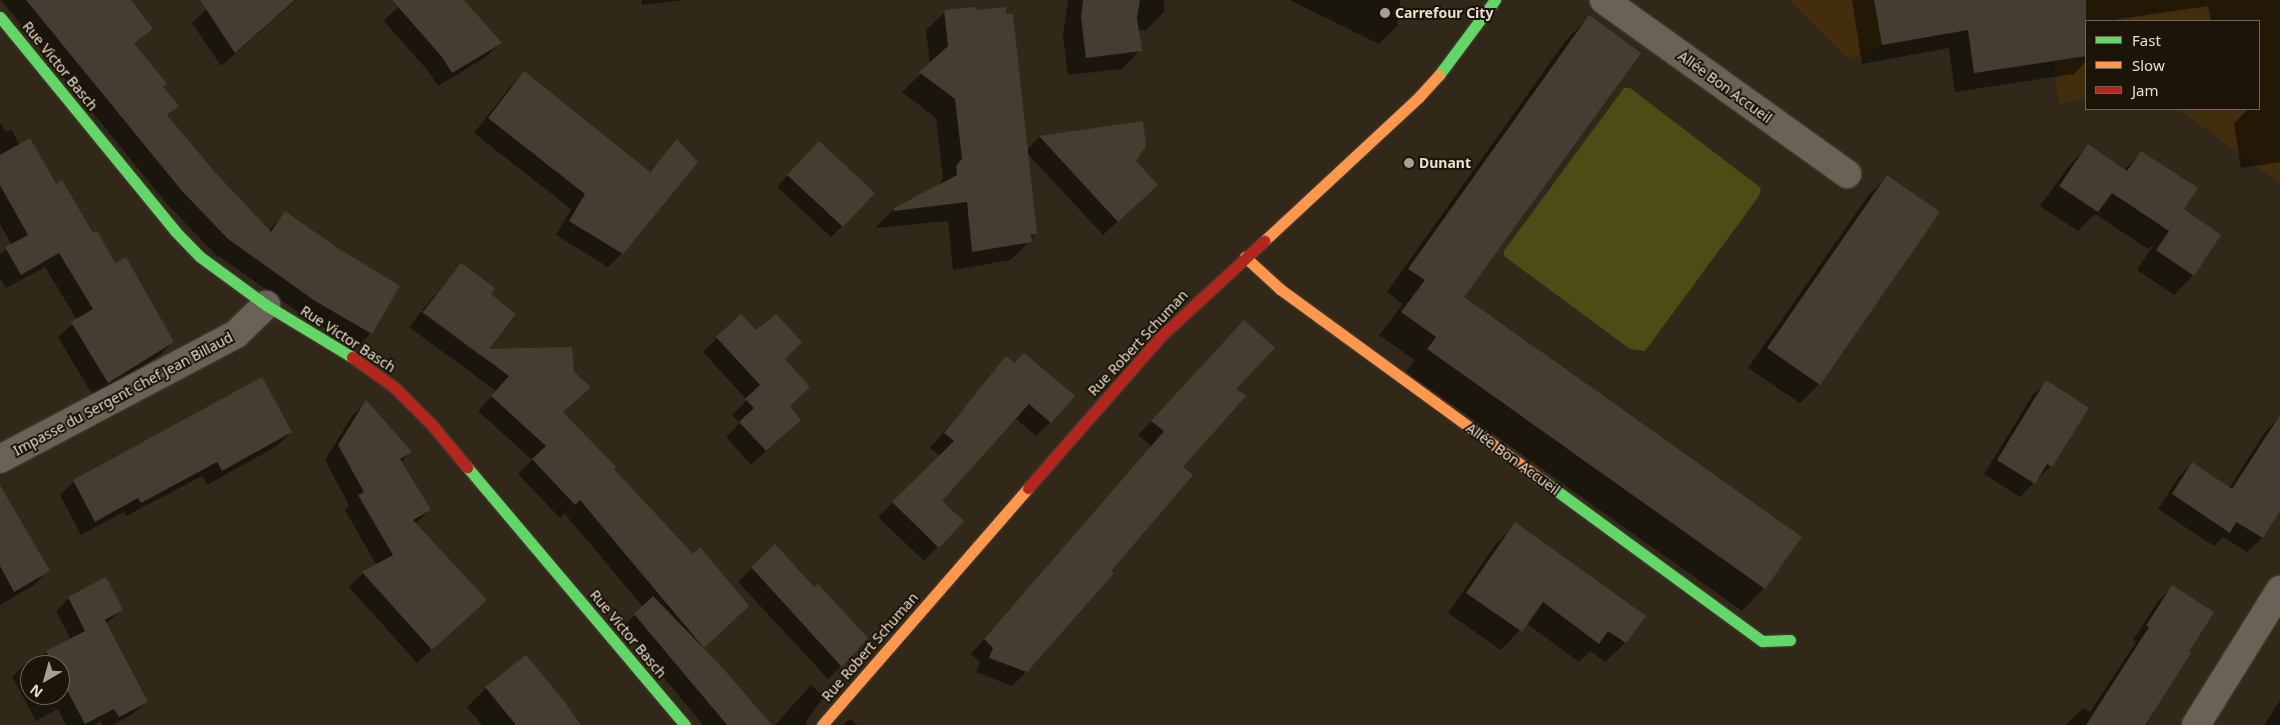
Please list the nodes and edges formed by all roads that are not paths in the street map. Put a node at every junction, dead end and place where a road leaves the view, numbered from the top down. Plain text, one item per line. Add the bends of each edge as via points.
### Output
1 (1495, 0) edge
2 (1604, 0) edge
3 (0, 17) edge
4 (1847, 174) dead end
5 (1245, 257) junction
6 (266, 306) junction
7 (0, 458) edge
8 (2280, 590) edge
9 (1790, 640) dead end
10 (685, 725) edge
11 (822, 725) edge
12 (2196, 725) edge

1 - 5 street, Rue Robert Schuman via 1450,62 1418,98
2 - 4 street, Allée Bon Accueil
3 - 6 street, Rue Victor Basch via 175,231 199,256
5 - 9 street, Allée Bon Accueil via 1280,289 1762,641
5 - 11 street, Rue Robert Schuman via 1160,337
6 - 7 street, Impasse du Sergent Chef Jean Billaud via 236,334
6 - 10 street, Rue Victor Basch via 362,363 394,387 432,425
8 - 12 street

